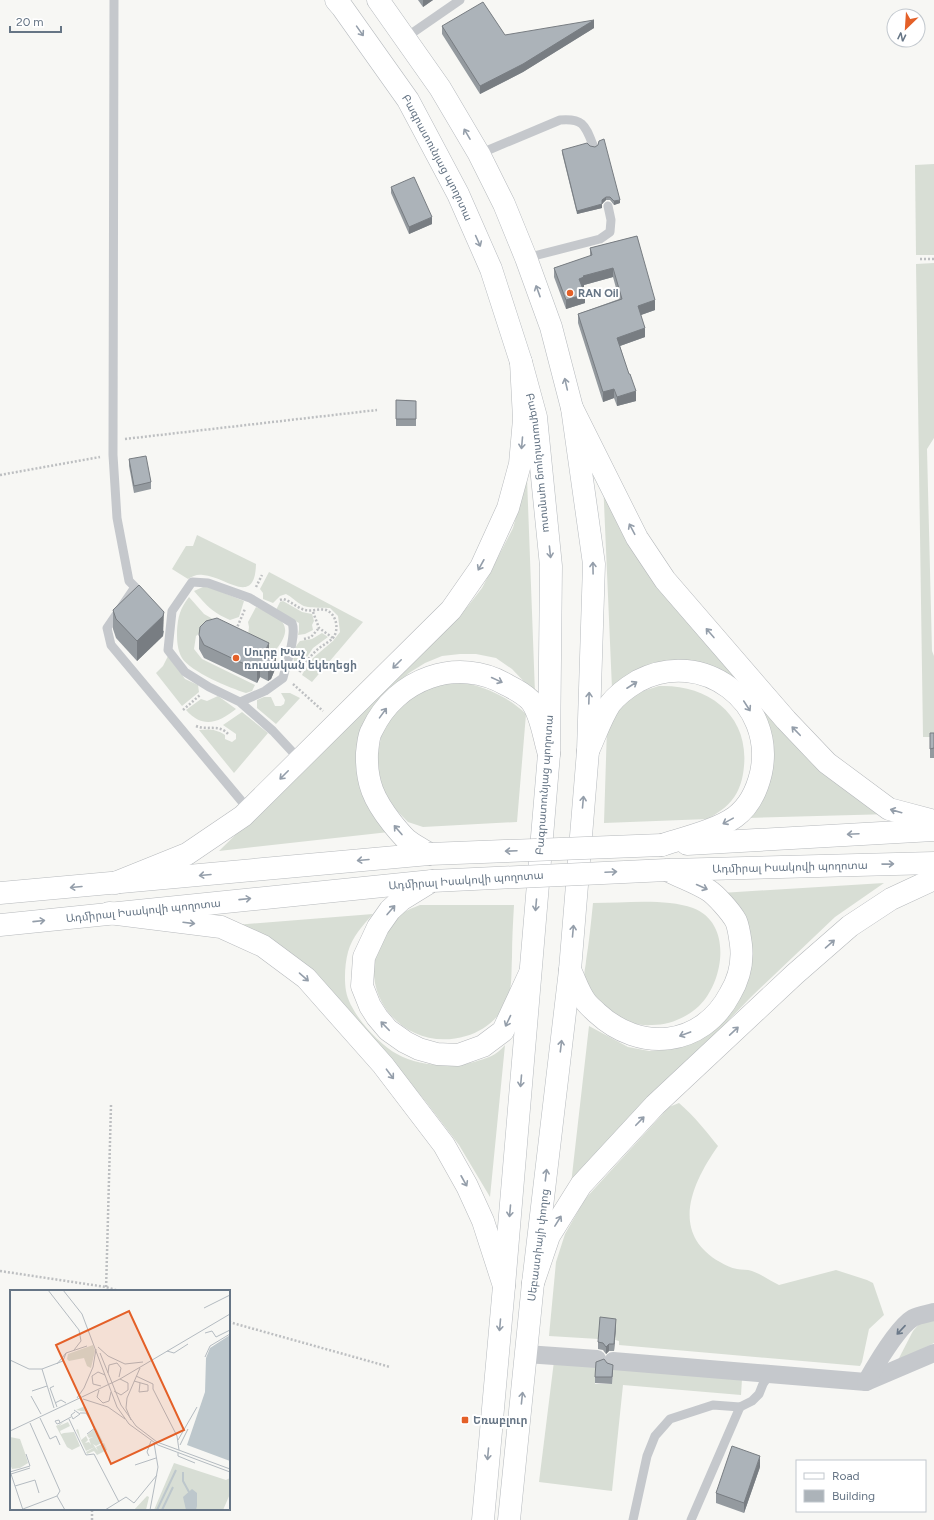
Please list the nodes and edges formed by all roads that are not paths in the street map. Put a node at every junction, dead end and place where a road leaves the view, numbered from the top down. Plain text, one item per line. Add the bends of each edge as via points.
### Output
1 (114, 0) edge
2 (336, 0) edge
3 (460, 0) edge
4 (384, 3) edge
5 (405, 38) junction
6 (593, 146) edge
7 (479, 154) junction
8 (608, 206) dead end
9 (526, 258) junction
10 (521, 362) junction
11 (572, 408) junction
12 (240, 702) junction
13 (588, 750) junction
14 (548, 754) junction
15 (300, 760) junction
16 (249, 810) junction
17 (934, 821) edge
18 (934, 830) edge
19 (662, 845) junction
20 (429, 854) junction
21 (934, 863) edge
22 (667, 870) junction
23 (934, 879) edge
24 (432, 881) junction
25 (115, 883) junction
26 (0, 893) edge
27 (109, 913) junction
28 (0, 925) edge
29 (570, 970) junction
30 (530, 973) junction
31 (533, 1283) junction
32 (504, 1286) junction
33 (934, 1312) edge
34 (934, 1353) edge
35 (526, 1354) junction
36 (770, 1374) junction
37 (866, 1382) junction
38 (740, 1407) junction
39 (483, 1520) edge
40 (509, 1520) edge
41 (633, 1520) edge
42 (691, 1520) edge

1 - 16 lane via 113,455 117,518 129,581 135,587 107,628 111,645
2 -> 10 main road, Բագրատունյաց պողոտա via 408,100 458,194 491,269
3 - 5 lane
4 - 5 main road
7 -> 5 main road via 440,88
6 - 7 lane via 580,122 571,119 560,120
7 - 9 main road via 504,204
8 - 9 lane via 610,232 600,239
11 -> 9 main road via 551,327
10 -> 14 main road, Բագրատունյաց պողոտա via 536,417 551,566
10 -> 15 main road via 524,419 520,464 508,508 481,567 451,610
13 -> 11 main road via 594,564
17 -> 11 main road via 889,809 827,763 786,720 665,580 637,538
12 - 12 lane via 265,691 283,678 293,626 289,620 250,598 208,583 192,582 172,611 168,650 185,672
12 - 15 lane via 273,731
13 -> 19 main road via 610,704 621,692 651,674 671,671 703,674 726,684 746,705 758,728 762,751 762,766 755,793 736,817 721,825
29 -> 13 main road
20 -> 14 main road via 406,839 380,808 371,788 367,769 371,731 382,713 405,689 418,681 455,672 475,672 496,678 530,700 537,711
14 -> 30 main road, Բագրատունյաց պողոտա
15 -> 16 main road
16 - 25 main road via 187,854
18 -> 19 main road
19 -> 20 main road, bridge
20 -> 25 main road
22 -> 21 main road, Ադմիրալ Իսակովի պողոտա
24 -> 22 main road, Ադմիրալ Իսակովի պողոտա, bridge
22 -> 29 main road via 709,890 736,922 743,956 739,973 725,1003 714,1016 687,1034 671,1038 640,1038 606,1021 586,1002
31 -> 23 main road via 548,1236 581,1185 655,1105 850,926 891,899
27 -> 24 main road, Ադմիրալ Իսակովի պողոտա
30 -> 24 main road via 503,1031 484,1046 458,1054 437,1054 419,1049 388,1030 377,1018 362,986 364,957 378,927 390,910
25 -> 26 main road
28 -> 27 main road, Ադմիրալ Իսակովի պողոտա
27 -> 32 main road via 221,926 263,946 306,978 383,1065 444,1144 483,1221
31 -> 29 main road, Սեբաստիայի փողոց
30 -> 32 main road
31 - 35 main road, Սեբաստիայի փողոց
32 -> 39 main road
33 -> 37 street via 913,1319 898,1333 876,1363
34 - 37 street
35 - 36 street
40 -> 35 main road, Սեբաստիայի փողոց
36 - 37 street
36 - 38 lane via 759,1394
38 - 41 lane via 713,1405 670,1419 655,1436 647,1456
38 - 42 lane

